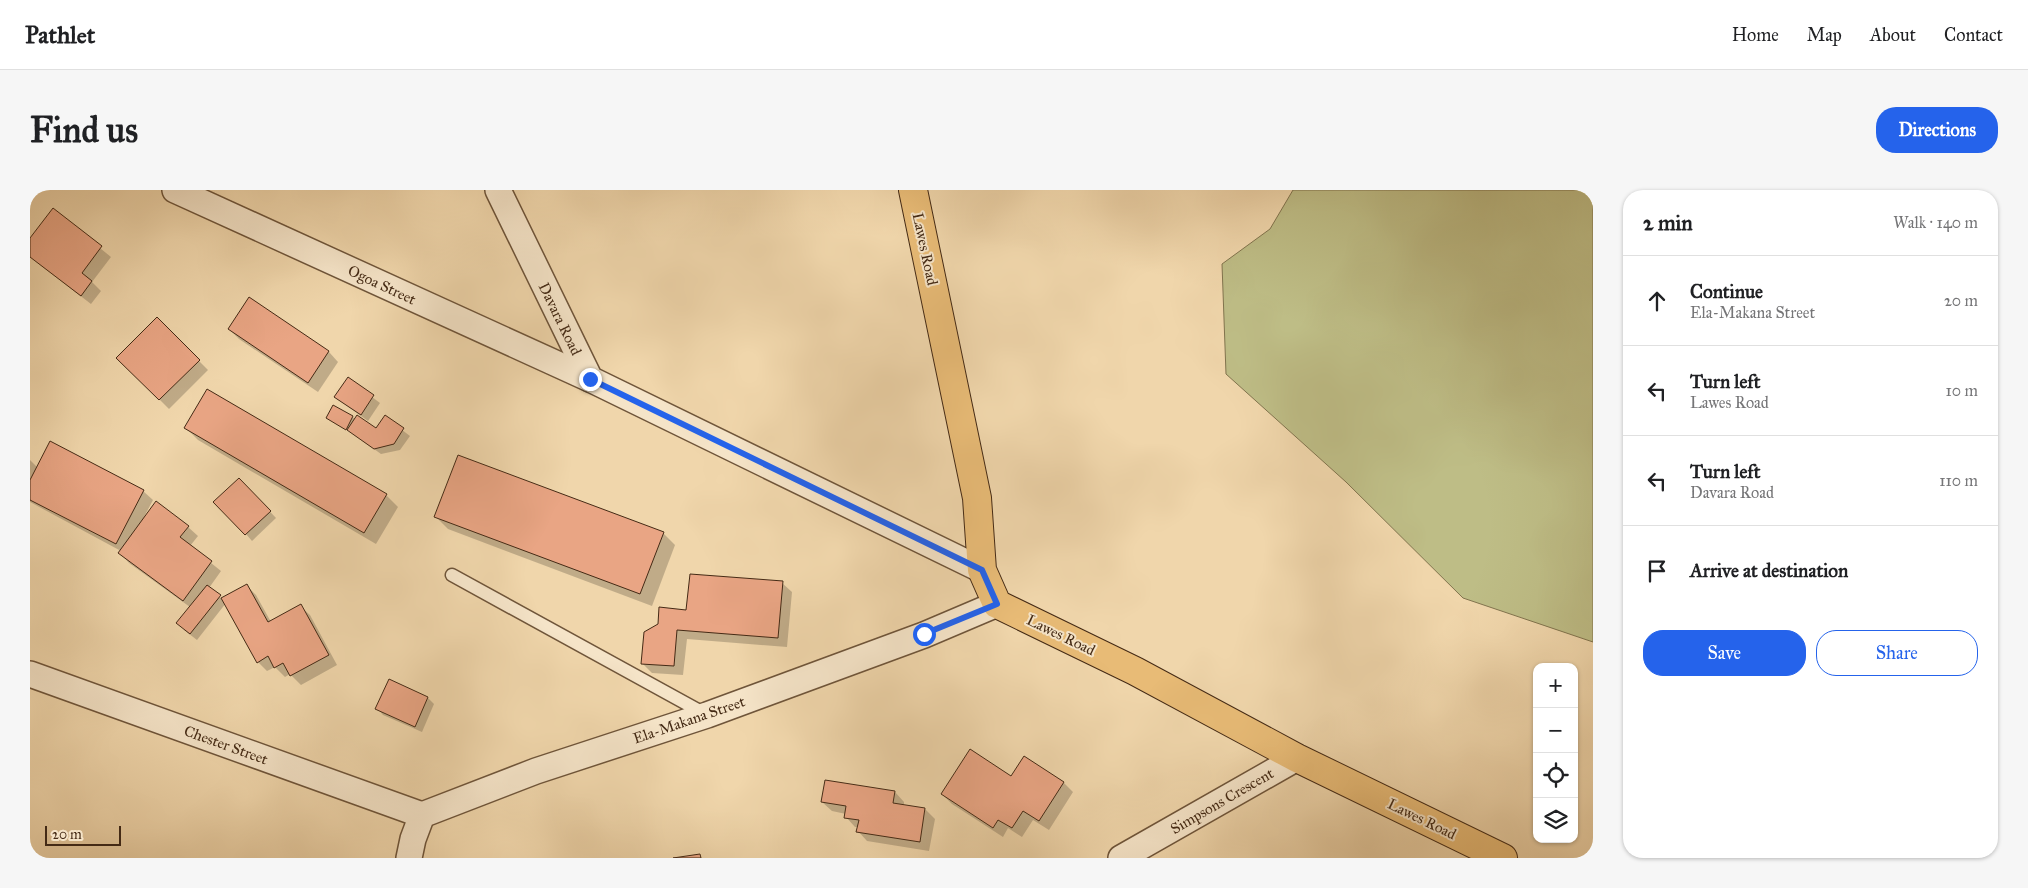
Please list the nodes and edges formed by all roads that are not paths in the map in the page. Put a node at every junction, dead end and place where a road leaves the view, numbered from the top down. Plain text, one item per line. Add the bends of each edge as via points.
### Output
1 (175, 190) edge
2 (498, 190) edge
3 (913, 190) edge
4 (590, 379) junction
5 (982, 570) junction
6 (452, 575) dead end
7 (997, 604) junction
8 (30, 674) edge
9 (707, 715) junction
10 (1296, 758) junction
11 (422, 815) junction
12 (409, 858) edge
13 (1121, 858) edge
14 (1503, 858) edge

1 - 4 street, Ogoa Street
2 - 4 street, Davara Road
3 - 5 main road, Lawes Road via 977,498
4 - 5 street
5 - 7 main road, Lawes Road
6 - 9 lane
7 - 9 street, Ela-Makana Street
7 - 10 main road, Lawes Road via 1135,671
8 - 11 street, Chester Street
9 - 11 street, Ela-Makana Street via 536,771
10 - 13 street, Simpsons Crescent
10 - 14 main road, Lawes Road
11 - 12 street

